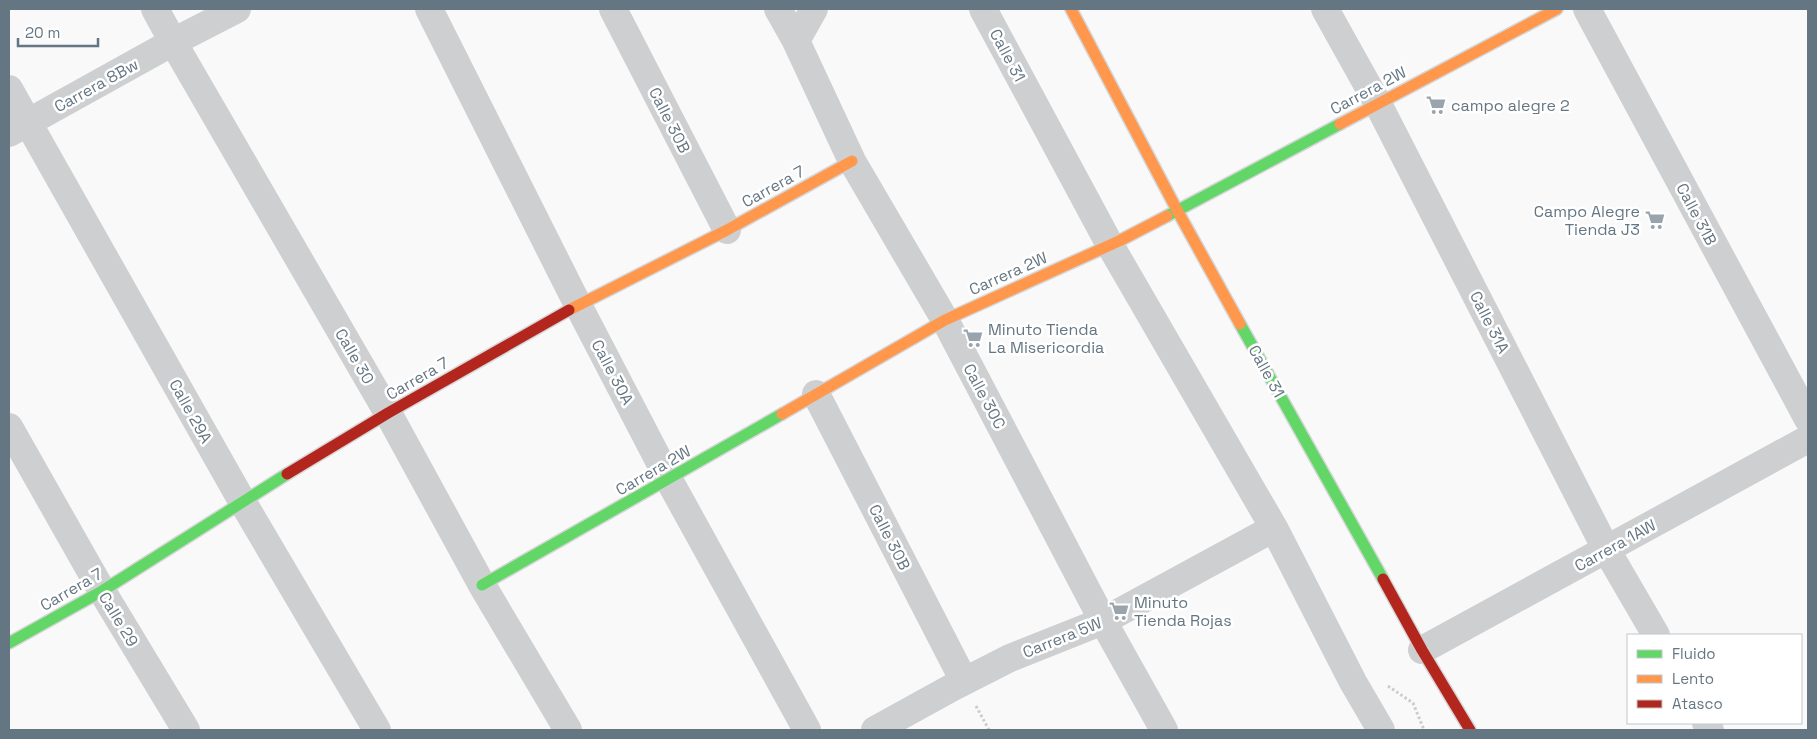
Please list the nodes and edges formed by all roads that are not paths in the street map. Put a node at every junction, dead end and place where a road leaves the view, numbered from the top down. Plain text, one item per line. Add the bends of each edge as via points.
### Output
1 (155, 9) edge
2 (237, 9) edge
3 (429, 9) edge
4 (613, 9) edge
5 (778, 9) edge
6 (814, 9) edge
7 (983, 9) edge
8 (1071, 9) edge
9 (1325, 9) edge
10 (1557, 9) edge
11 (1587, 9) edge
12 (796, 41) junction
13 (173, 42) junction
14 (9, 89) edge
15 (1378, 104) junction
16 (19, 128) edge
17 (852, 161) junction
18 (1177, 210) junction
19 (727, 230) junction
20 (1110, 246) junction
21 (578, 306) junction
22 (945, 320) junction
23 (816, 394) junction
24 (388, 413) junction
25 (1808, 419) edge
26 (9, 427) edge
27 (1808, 439) edge
28 (669, 480) junction
29 (242, 501) junction
30 (1274, 528) junction
31 (1606, 549) junction
32 (482, 585) junction
33 (102, 591) junction
34 (1103, 621) junction
35 (1655, 634) edge
36 (9, 643) edge
37 (1422, 650) junction
38 (964, 681) junction
39 (186, 730) edge
40 (377, 730) edge
41 (568, 730) edge
42 (807, 730) edge
43 (875, 730) edge
44 (1164, 730) edge
45 (1381, 730) edge
46 (1470, 730) edge

1 - 13 street, Calle 30
2 - 13 street, Carrera 8Bw
3 - 21 street, Calle 30A
4 - 19 street, Calle 30B
5 - 12 street, Calle 30C
6 - 12 street
7 - 20 street, Calle 31
8 - 18 street, Calle 31
9 - 15 street, Calle 31A
10 - 15 street, Carrera 2W
11 - 25 street, Calle 31B
12 - 17 street, Calle 30C
13 - 16 street, Carrera 8Bw
13 - 24 street, Calle 30
14 - 16 street, Calle 29A
15 - 18 street, Carrera 2W
15 - 31 street, Calle 31A
16 - 29 street, Calle 29A
17 - 19 street, Carrera 7
17 - 22 street, Calle 30C
18 - 20 street, Carrera 2W
18 - 37 street, Calle 31
19 - 21 street, Carrera 7
20 - 22 street, Carrera 2W
20 - 30 street, Calle 31
21 - 24 street, Carrera 7
21 - 28 street, Calle 30A
22 - 23 street, Carrera 2W
22 - 34 street, Calle 30C
23 - 28 street, Carrera 2W
23 - 38 street, Calle 30B
24 - 29 street, Carrera 7
24 - 32 street, Calle 30
26 - 33 street, Calle 29
27 - 31 street, Carrera 1AW
28 - 32 street, Carrera 2W
28 - 42 street, Calle 30A
29 - 33 street, Carrera 7
29 - 40 street, Calle 29A
30 - 34 street, Carrera 5W
30 - 45 street, Calle 31
31 - 35 street, Calle 31A
31 - 37 street, Carrera 1AW
32 - 41 street, Calle 30
33 - 36 street, Carrera 7
33 - 39 street, Calle 29
34 - 38 street, Carrera 5W via 1010,658
34 - 44 street, Calle 30C
37 - 46 street, Calle 31
38 - 43 street, Carrera 5W

